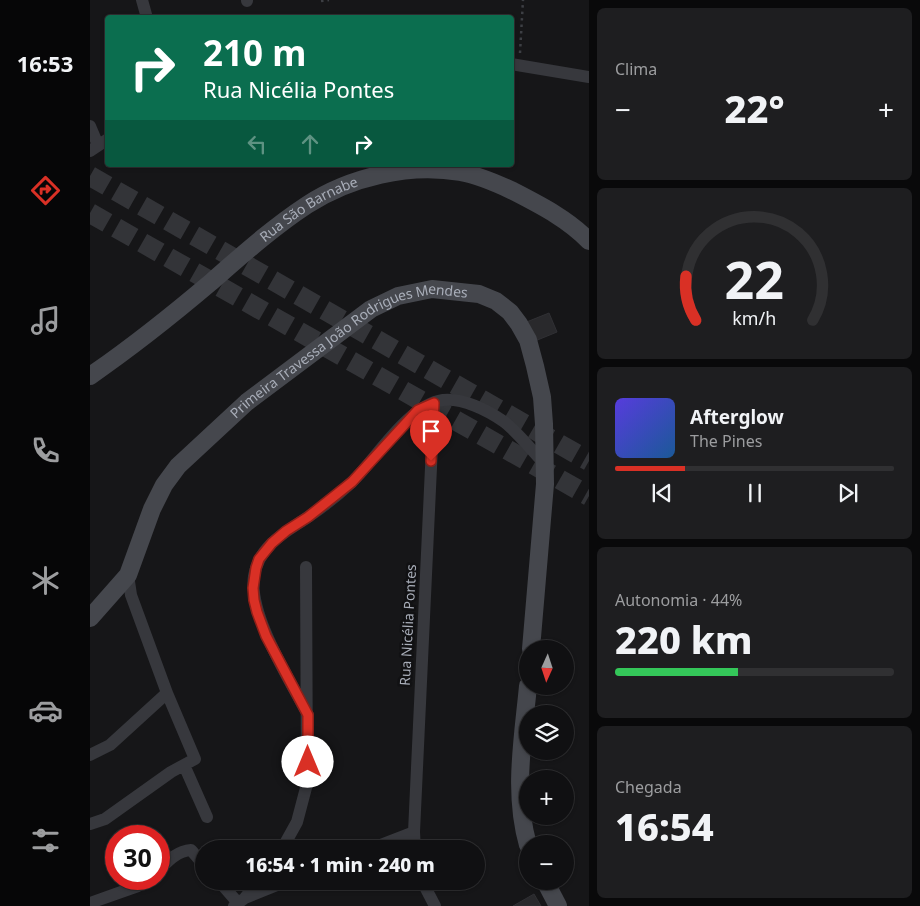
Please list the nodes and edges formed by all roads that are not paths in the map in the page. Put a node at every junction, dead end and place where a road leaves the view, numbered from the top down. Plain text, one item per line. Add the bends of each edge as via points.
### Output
1 (142, 0) edge
2 (146, 15) edge
3 (515, 64) edge
4 (589, 77) edge
5 (90, 126) edge
6 (98, 145) edge
7 (589, 241) edge
8 (90, 376) edge
9 (434, 403) junction
10 (545, 464) junction
11 (306, 567) dead end
12 (128, 575) junction
13 (90, 618) edge
14 (532, 640) edge
15 (167, 693) junction
16 (527, 695) edge
17 (308, 715) junction
18 (90, 755) edge
19 (189, 762) junction
20 (207, 817) dead end
21 (90, 824) edge
22 (414, 832) junction
23 (526, 835) edge
24 (287, 840) edge
25 (393, 840) edge
26 (414, 840) edge
27 (195, 855) edge
28 (170, 860) edge
29 (127, 890) edge
30 (228, 890) edge
31 (250, 890) edge
32 (266, 890) edge
33 (427, 890) edge
34 (550, 890) edge
35 (239, 902) edge
36 (90, 903) edge
37 (435, 906) edge
38 (558, 906) edge

1 - 2 street
3 - 4 street
5 - 6 street
7 - 8 street, Rua São Barnabe via 563,219 486,179 461,172 424,169 369,178 325,195 280,224 166,320
9 - 10 street via 444,400 468,402 503,421
9 - 17 street via 418,410 352,482 286,531 259,559 253,583 257,612 266,636
9 - 22 street, Rua Nicélia Pontes
10 - 12 street, Primeira Travessa João Rodrigues Mendes via 542,397 535,366 528,340 510,312 479,294 432,289 398,296 371,309 247,402 178,466 152,509
10 - 14 street, Primeira Travessa João Rodrigues Mendes
11 - 17 street
12 - 13 street
12 - 15 street via 131,595
15 - 18 street via 110,745
15 - 19 street
16 - 23 street via 519,782
17 - 24 street via 304,802
19 - 20 street
19 - 21 street via 105,819
22 - 25 street
22 - 26 street, Rua Nicélia Pontes
27 - 28 street via 190,850
29 - 36 street
30 - 35 street
31 - 35 street
32 - 35 street
33 - 37 street
34 - 38 street

